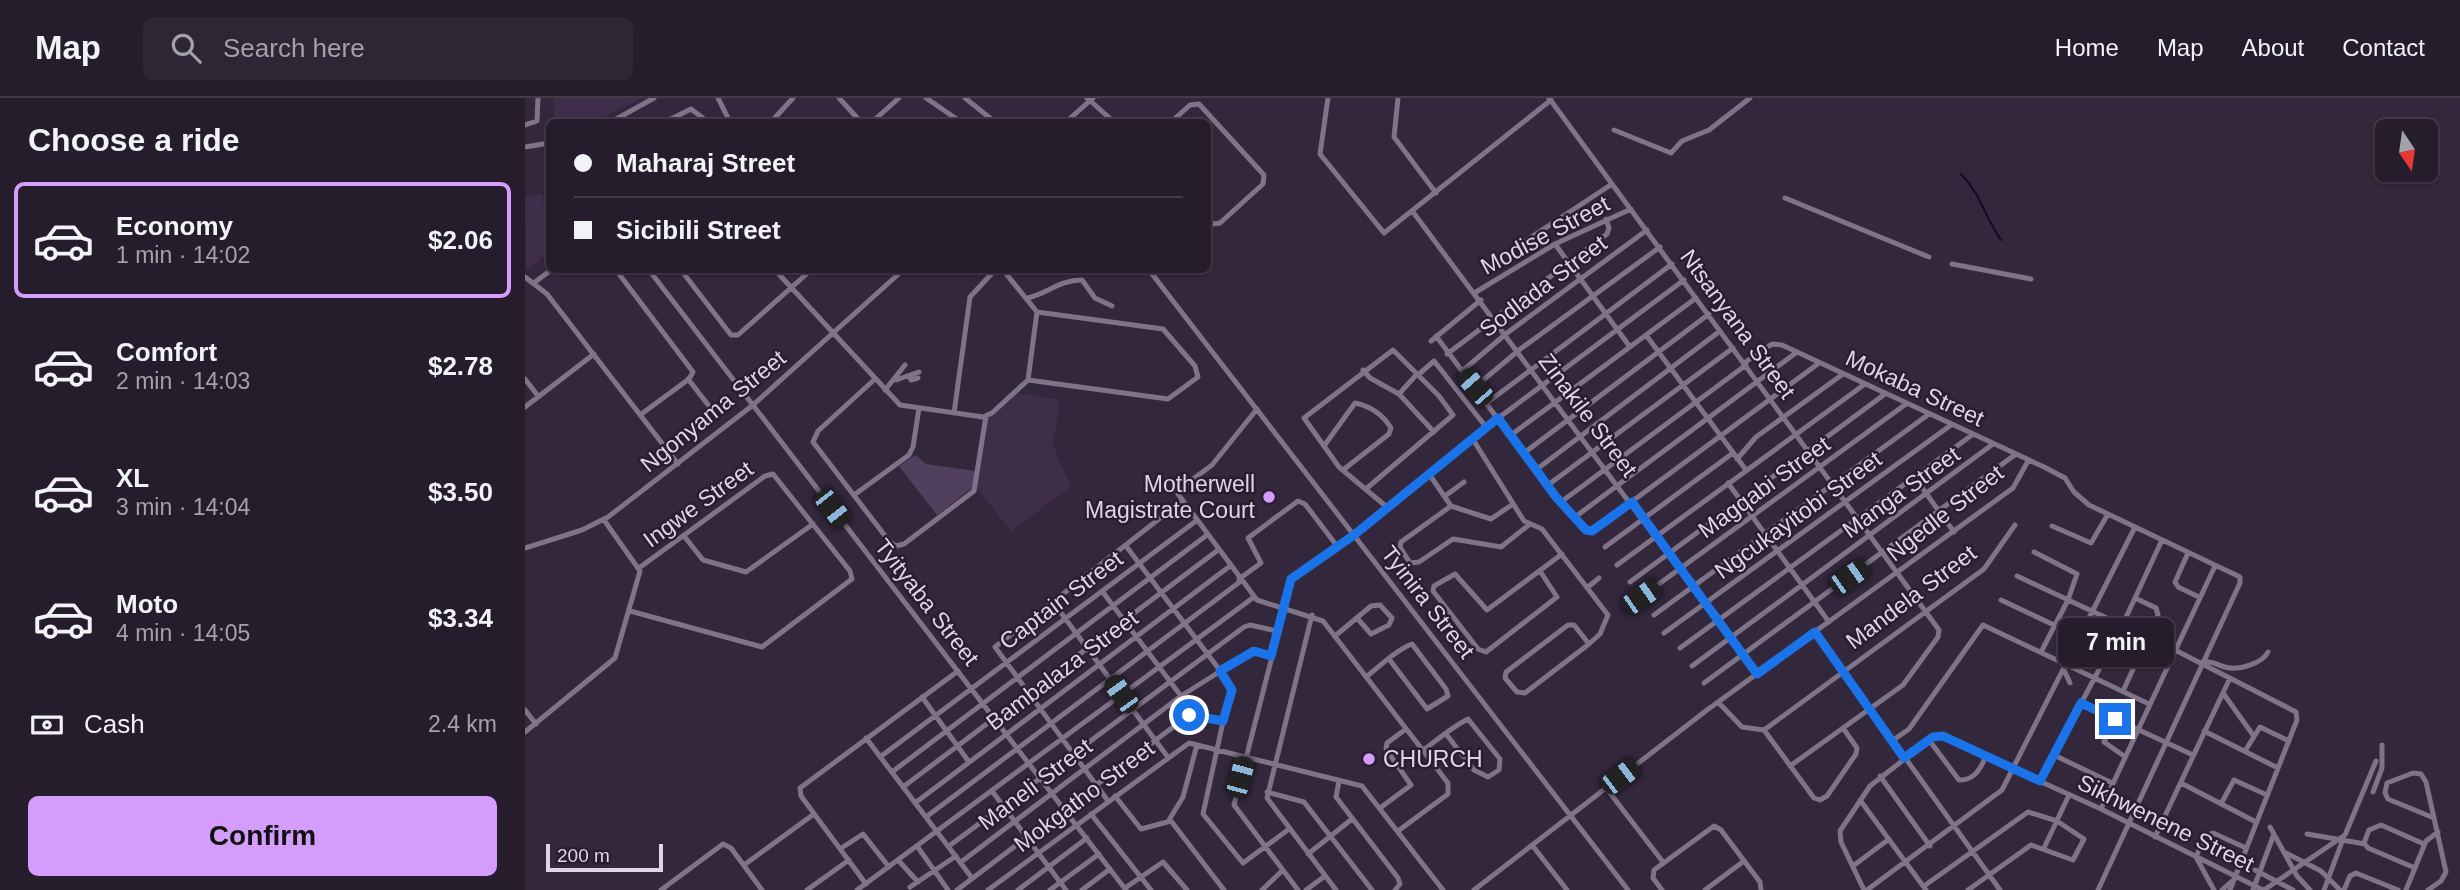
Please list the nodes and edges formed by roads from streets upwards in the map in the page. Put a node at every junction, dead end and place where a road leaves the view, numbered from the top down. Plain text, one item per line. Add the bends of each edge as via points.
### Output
1 (538, 98) edge
2 (654, 98) edge
3 (718, 98) edge
4 (793, 98) edge
5 (839, 98) edge
6 (854, 98) edge
7 (899, 98) edge
8 (926, 98) edge
9 (965, 98) edge
10 (1328, 98) edge
11 (1398, 98) edge
12 (1750, 98) edge
13 (1090, 99) edge
14 (1550, 99) edge
15 (846, 105) junction
16 (616, 119) edge
17 (671, 119) edge
18 (704, 119) edge
19 (728, 119) edge
20 (774, 119) edge
21 (858, 119) edge
22 (874, 119) edge
23 (957, 119) edge
24 (991, 119) edge
25 (1069, 119) edge
26 (1111, 119) edge
27 (1174, 119) edge
28 (525, 125) edge
29 (1614, 130) dead end
30 (546, 144) edge
31 (525, 147) edge
32 (1612, 184) junction
33 (1436, 193) junction
34 (1785, 198) dead end
35 (1631, 209) junction
36 (1413, 212) junction
37 (1606, 219) junction
38 (1211, 221) edge
39 (1647, 230) junction
40 (1555, 244) junction
41 (1660, 247) junction
42 (1512, 250) dead end
43 (1929, 257) dead end
44 (1568, 262) junction
45 (1672, 264) junction
46 (1952, 264) dead end
47 (547, 273) edge
48 (618, 273) edge
49 (651, 273) edge
50 (683, 273) edge
51 (778, 273) edge
52 (808, 273) edge
53 (901, 273) edge
54 (993, 273) edge
55 (1006, 273) edge
56 (1151, 273) edge
57 (525, 277) edge
58 (1581, 279) junction
59 (2031, 279) dead end
60 (1684, 280) junction
61 (535, 282) junction
62 (792, 287) junction
63 (1476, 292) junction
64 (1594, 295) junction
65 (1028, 298) junction
66 (1696, 298) junction
67 (1481, 300) junction
68 (1112, 306) dead end
69 (1037, 312) junction
70 (1606, 312) junction
71 (1709, 314) junction
72 (1494, 317) junction
73 (1617, 330) junction
74 (1720, 331) junction
75 (833, 333) junction
76 (1507, 333) junction
77 (1646, 335) junction
78 (1630, 347) junction
79 (1733, 348) junction
80 (1519, 350) junction
81 (1659, 352) junction
82 (1797, 352) junction
83 (594, 354) junction
84 (1447, 354) junction
85 (1819, 363) junction
86 (1745, 364) junction
87 (905, 365) dead end
88 (1531, 368) junction
89 (1671, 368) junction
90 (1363, 370) junction
91 (1462, 371) junction
92 (1418, 374) junction
93 (1843, 374) junction
94 (919, 375) dead end
95 (525, 379) edge
96 (688, 379) junction
97 (874, 379) junction
98 (896, 380) junction
99 (1028, 380) junction
100 (1758, 382) junction
101 (1543, 384) junction
102 (1865, 384) junction
103 (1684, 385) junction
104 (1475, 387) junction
105 (885, 390) junction
106 (1399, 394) junction
107 (1885, 394) junction
108 (538, 396) junction
109 (1770, 399) junction
110 (1556, 401) junction
111 (1488, 402) junction
112 (1695, 402) junction
113 (1906, 404) junction
114 (753, 405) junction
115 (709, 406) dead end
116 (525, 407) edge
117 (919, 408) junction
118 (1257, 409) junction
119 (954, 413) junction
120 (1929, 414) junction
121 (640, 415) junction
122 (986, 416) junction
123 (1784, 417) junction
124 (1498, 418) junction
125 (1570, 419) junction
126 (1708, 419) junction
127 (1951, 425) junction
128 (1486, 427) junction
129 (1434, 432) junction
130 (1797, 434) junction
131 (1511, 435) junction
132 (1972, 435) junction
133 (1582, 436) junction
134 (1720, 436) junction
135 (1472, 438) junction
136 (1993, 444) junction
137 (1324, 446) junction
138 (1809, 450) junction
139 (1594, 452) junction
140 (1524, 453) junction
141 (2015, 454) junction
142 (1735, 456) junction
143 (2028, 461) junction
144 (678, 464) junction
145 (1821, 467) junction
146 (1537, 469) junction
147 (1606, 469) junction
148 (1343, 470) junction
149 (1746, 470) junction
150 (1429, 474) junction
151 (1915, 478) junction
152 (1464, 482) dead end
153 (1728, 483) junction
154 (1548, 485) junction
155 (1619, 485) junction
156 (1834, 485) junction
157 (1367, 488) junction
158 (1928, 494) junction
159 (854, 495) junction
160 (1445, 496) junction
161 (1741, 500) junction
162 (1182, 501) junction
163 (1561, 502) junction
164 (1632, 502) junction
165 (1846, 502) junction
166 (1513, 504) junction
167 (1451, 506) junction
168 (1388, 508) junction
169 (1940, 512) junction
170 (2108, 514) junction
171 (1754, 516) junction
172 (1575, 517) junction
173 (1644, 519) junction
174 (1859, 519) junction
175 (604, 520) junction
176 (1196, 521) junction
177 (813, 524) junction
178 (1529, 524) junction
179 (2015, 525) dead end
180 (2052, 526) dead end
181 (2135, 527) junction
182 (1954, 532) junction
183 (1767, 534) junction
184 (1354, 535) junction
185 (1871, 535) junction
186 (684, 536) junction
187 (1207, 536) junction
188 (1656, 536) junction
189 (2162, 540) junction
190 (1126, 546) junction
191 (1337, 546) junction
192 (1605, 547) dead end
193 (525, 548) edge
194 (1218, 551) junction
195 (1778, 551) junction
196 (1884, 552) junction
197 (2034, 552) dead end
198 (1669, 553) junction
199 (2188, 553) junction
200 (1562, 554) junction
201 (1140, 563) junction
202 (1616, 565) dead end
203 (1230, 566) junction
204 (2215, 566) junction
205 (1791, 567) junction
206 (639, 568) junction
207 (1681, 569) junction
208 (1540, 571) junction
209 (1898, 572) junction
210 (2017, 576) dead end
211 (1150, 578) junction
212 (1599, 578) dead end
213 (1240, 580) junction
214 (1630, 582) dead end
215 (1803, 585) junction
216 (1588, 587) junction
217 (1694, 587) junction
218 (1102, 591) junction
219 (1162, 593) junction
220 (1254, 597) junction
221 (1641, 597) dead end
222 (2199, 597) junction
223 (2135, 598) junction
224 (2001, 600) dead end
225 (2068, 600) junction
226 (1053, 601) junction
227 (1815, 601) junction
228 (1706, 603) junction
229 (1113, 606) junction
230 (1283, 607) junction
231 (1174, 608) junction
232 (630, 611) junction
233 (1926, 611) junction
234 (2094, 612) junction
235 (1312, 615) junction
236 (1654, 615) dead end
237 (1065, 618) junction
238 (1357, 618) junction
239 (1718, 620) junction
240 (1124, 621) junction
241 (1829, 622) junction
242 (1185, 624) junction
243 (2054, 625) junction
244 (2122, 626) junction
245 (1277, 631) junction
246 (1815, 632) junction
247 (1077, 633) junction
248 (1664, 633) dead end
249 (1136, 636) junction
250 (1335, 636) junction
251 (1731, 637) junction
252 (2148, 638) junction
253 (1195, 639) junction
254 (1589, 644) junction
255 (1087, 648) junction
256 (1680, 648) dead end
257 (2175, 650) junction
258 (1147, 652) junction
259 (2041, 652) junction
260 (2268, 652) dead end
261 (1206, 653) junction
262 (1743, 654) junction
263 (1271, 656) junction
264 (1389, 659) junction
265 (2202, 663) junction
266 (1005, 664) junction
267 (1098, 664) junction
268 (1158, 666) junction
269 (1692, 666) dead end
270 (2065, 667) junction
271 (958, 671) junction
272 (1220, 671) junction
273 (1843, 671) junction
274 (1757, 674) junction
275 (1366, 677) junction
276 (2094, 677) junction
277 (2230, 678) junction
278 (1016, 679) junction
279 (1111, 679) junction
280 (1169, 681) junction
281 (1704, 683) dead end
282 (2070, 683) dead end
283 (971, 688) junction
284 (2123, 691) junction
285 (2223, 693) junction
286 (1026, 694) junction
287 (1121, 694) junction
288 (1181, 696) junction
289 (922, 697) junction
290 (1718, 702) junction
291 (2081, 703) junction
292 (983, 704) junction
293 (2149, 704) junction
294 (1870, 708) junction
295 (1132, 709) junction
296 (525, 710) edge
297 (1038, 710) junction
298 (936, 715) junction
299 (994, 718) junction
300 (2115, 719) junction
301 (1223, 721) junction
302 (536, 724) junction
303 (1143, 724) junction
304 (1050, 725) junction
305 (1843, 728) junction
306 (1406, 729) junction
307 (2137, 729) junction
308 (1764, 730) junction
309 (947, 731) junction
310 (2204, 731) junction
311 (525, 732) edge
312 (1006, 734) junction
313 (1446, 734) junction
314 (2253, 735) junction
315 (866, 738) junction
316 (1061, 739) junction
317 (1929, 740) junction
318 (1155, 741) junction
319 (1892, 741) junction
320 (2289, 741) junction
321 (2165, 744) junction
322 (1197, 745) junction
323 (2382, 745) dead end
324 (957, 746) junction
325 (1018, 749) junction
326 (1216, 750) junction
327 (1422, 751) junction
328 (2245, 751) junction
329 (1072, 754) junction
330 (2054, 755) junction
331 (2193, 755) junction
332 (1167, 756) junction
333 (1986, 756) junction
334 (2124, 756) junction
335 (880, 757) junction
336 (1246, 757) junction
337 (1904, 758) junction
338 (2376, 761) dead end
339 (969, 762) junction
340 (1029, 763) junction
341 (1274, 764) junction
342 (1790, 766) junction
343 (2013, 768) junction
344 (2278, 768) junction
345 (1084, 769) junction
346 (892, 772) junction
347 (1880, 776) junction
348 (1040, 778) junction
349 (1339, 780) junction
350 (2040, 781) junction
351 (2112, 783) junction
352 (2181, 783) junction
353 (1096, 785) junction
354 (903, 787) junction
355 (1606, 788) junction
356 (992, 791) junction
357 (1267, 792) junction
358 (2373, 792) dead end
359 (1052, 793) junction
360 (2069, 795) junction
361 (2267, 795) junction
362 (1115, 796) junction
363 (1860, 800) junction
364 (1108, 801) junction
365 (915, 803) junction
366 (2221, 804) junction
367 (1002, 806) junction
368 (1380, 808) junction
369 (1065, 809) junction
370 (2101, 809) junction
371 (814, 814) junction
372 (1091, 814) junction
373 (1570, 816) junction
374 (926, 817) junction
375 (2434, 818) junction
376 (1352, 820) junction
377 (1170, 821) junction
378 (2057, 821) junction
379 (1014, 822) junction
380 (2256, 822) junction
381 (2128, 823) junction
382 (1076, 824) junction
383 (2270, 827) dead end
384 (1955, 828) junction
385 (1289, 830) junction
386 (1398, 831) junction
387 (937, 832) junction
388 (2438, 832) junction
389 (2274, 834) junction
390 (2307, 834) dead end
391 (1330, 836) junction
392 (2155, 837) junction
393 (1026, 838) junction
394 (1087, 838) junction
395 (1889, 839) junction
396 (2342, 839) junction
397 (2365, 844) junction
398 (2424, 844) junction
399 (1532, 845) junction
400 (917, 846) junction
401 (949, 846) junction
402 (1930, 846) junction
403 (1266, 848) junction
404 (2044, 848) junction
405 (2245, 848) junction
406 (840, 849) junction
407 (2270, 850) junction
408 (1972, 852) junction
409 (2283, 852) junction
410 (1037, 853) junction
411 (1099, 854) junction
412 (1308, 854) junction
413 (956, 856) junction
414 (2196, 857) junction
415 (849, 860) junction
416 (898, 860) junction
417 (1744, 861) junction
418 (961, 862) junction
419 (1663, 862) junction
420 (1906, 862) junction
421 (2302, 862) junction
422 (744, 865) junction
423 (1853, 866) junction
424 (889, 867) junction
425 (1048, 867) junction
426 (2415, 868) junction
427 (1110, 869) junction
428 (2293, 869) junction
429 (934, 870) junction
430 (1283, 870) junction
431 (2258, 872) junction
432 (1989, 875) junction
433 (1325, 876) junction
434 (2329, 876) junction
435 (1141, 877) junction
436 (972, 878) junction
437 (2233, 879) junction
438 (918, 882) junction
439 (1060, 883) junction
440 (2276, 883) junction
441 (866, 884) junction
442 (911, 887) dead end
443 (1091, 887) edge
444 (1975, 887) edge
445 (815, 888) edge
446 (1924, 888) edge
447 (2254, 888) edge
448 (1125, 889) edge
449 (661, 890) edge
450 (762, 890) edge
451 (807, 890) edge
452 (857, 890) edge
453 (948, 890) edge
454 (957, 890) edge
455 (988, 890) edge
456 (1019, 890) edge
457 (1050, 890) edge
458 (1066, 890) edge
459 (1082, 890) edge
460 (1151, 890) edge
461 (1187, 890) edge
462 (1224, 890) edge
463 (1262, 890) edge
464 (1298, 890) edge
465 (1306, 890) edge
466 (1336, 890) edge
467 (1372, 890) edge
468 (1395, 890) edge
469 (1443, 890) edge
470 (1473, 890) edge
471 (1567, 890) edge
472 (1628, 890) edge
473 (1663, 890) edge
474 (1705, 890) edge
475 (1761, 890) edge
476 (1865, 890) edge
477 (1968, 890) edge
478 (2000, 890) edge
479 (2098, 890) edge
480 (2214, 890) edge
481 (2222, 890) edge
482 (2229, 890) edge
483 (2264, 890) edge
484 (2293, 890) edge
485 (2310, 890) edge
486 (2323, 890) edge
487 (2342, 890) edge
488 (2398, 890) edge
489 (2406, 890) edge
490 (2428, 890) edge

1 - 28 street via 537,121
2 - 16 street
3 - 19 street
4 - 20 street
5 - 15 street
6 - 15 street
7 - 22 street
8 - 23 street
9 - 24 street
10 - 36 street via 1319,146 1325,162 1382,233
11 - 33 street via 1394,137
12 - 29 street via 1709,130 1682,141 1671,153
13 - 25 street
13 - 26 street
14 - 32 street, Ntsanyana Street
14 - 33 street
15 - 21 street
17 - 18 street via 691,109
27 - 38 street via 1190,105 1199,104 1264,175 1263,184 1217,224
30 - 31 street
32 - 35 street, Ntsanyana Street
32 - 42 street
33 - 36 street
34 - 43 street
35 - 37 street, Modise Street
35 - 39 street, Ntsanyana Street
36 - 63 street, Zinakile Street
37 - 40 street, Modise Street
37 - 44 street via 1607,234
39 - 41 street, Ntsanyana Street
39 - 58 street, Sodlada Street
40 - 44 street
40 - 63 street, Modise Street
41 - 45 street, Ntsanyana Street
41 - 64 street
44 - 58 street
44 - 72 street
45 - 60 street, Ntsanyana Street
45 - 70 street
46 - 59 street
47 - 61 street
48 - 96 street via 691,366 693,374
49 - 114 street, Tyityaba Street
50 - 62 street via 731,335 744,332
51 - 62 street
52 - 62 street
53 - 75 street, Ngonyama Street
54 - 119 street via 970,297
55 - 65 street
56 - 118 street, Tyinira Street
57 - 61 street
58 - 64 street
58 - 76 street, Sodlada Street
60 - 66 street, Ntsanyana Street
60 - 73 street
61 - 83 street
62 - 75 street
63 - 67 street, Zinakile Street
64 - 70 street
64 - 80 street
65 - 68 street via 1082,279 1095,298
65 - 69 street
66 - 71 street, Ntsanyana Street
66 - 77 street
67 - 72 street, Zinakile Street
67 - 84 street via 1433,339
69 - 99 street
69 - 99 street via 1163,329 1195,366 1198,376 1168,399
70 - 73 street
70 - 88 street
71 - 74 street, Ntsanyana Street
71 - 81 street
72 - 76 street, Zinakile Street
72 - 84 street
73 - 78 street
73 - 101 street
74 - 79 street, Ntsanyana Street
74 - 89 street
75 - 97 street
75 - 114 street, Ngonyama Street
76 - 80 street, Zinakile Street
76 - 91 street, Sodlada Street
77 - 78 street
77 - 81 street
78 - 110 street
79 - 86 street, Ntsanyana Street
79 - 103 street
80 - 88 street, Zinakile Street
80 - 104 street
81 - 89 street
81 - 125 street
82 - 85 street, Mokaba Street
82 - 86 street, Mokaba Street via 1775,343
82 - 100 street
83 - 108 street
83 - 121 street
84 - 91 street
85 - 93 street, Mokaba Street
85 - 109 street
86 - 100 street, Ntsanyana Street
86 - 112 street, Mokaba Street
87 - 98 street
88 - 101 street, Zinakile Street
88 - 111 street
89 - 103 street
89 - 133 street
90 - 92 street via 1391,349
90 - 106 street
90 - 137 street via 1304,416
91 - 104 street
92 - 106 street
92 - 128 street via 1434,361
92 - 129 street via 1452,412
93 - 102 street, Mokaba Street
93 - 123 street
94 - 98 street
95 - 108 street
96 - 115 street
96 - 121 street
97 - 105 street
97 - 159 street via 813,438
98 - 105 street
99 - 122 street
100 - 109 street, Ntsanyana Street
100 - 126 street
101 - 110 street, Zinakile Street
101 - 124 street
102 - 107 street, Mokaba Street
102 - 130 street
103 - 112 street
103 - 139 street
104 - 111 street
105 - 117 street via 899,405
106 - 129 street
107 - 113 street, Mokaba Street
107 - 138 street
108 - 116 street
109 - 123 street, Ntsanyana Street
109 - 134 street
110 - 125 street, Zinakile Street
110 - 131 street
111 - 124 street
112 - 126 street
112 - 147 street, Mokaba Street
113 - 120 street, Mokaba Street
113 - 145 street, Magqabi Street
114 - 144 street, Ngonyama Street
114 - 271 street, Tyityaba Street
117 - 119 street
117 - 159 street via 909,455
118 - 162 street via 1212,466 1179,490
118 - 184 street, Tyinira Street
119 - 122 street
120 - 127 street, Mokaba Street
120 - 156 street
121 - 144 street
122 - 159 street via 974,492 904,544 888,541
123 - 130 street, Ntsanyana Street
123 - 142 street
124 - 128 street
124 - 131 street
125 - 133 street, Zinakile Street
125 - 140 street
126 - 134 street
126 - 155 street
127 - 132 street, Mokaba Street
127 - 165 street, Ngcukayitobi Street
128 - 135 street
129 - 157 street
130 - 138 street, Ntsanyana Street
130 - 149 street
131 - 140 street
132 - 136 street, Mokaba Street
132 - 151 street
133 - 139 street, Zinakile Street
133 - 146 street
134 - 142 street
134 - 164 street
135 - 150 street
135 - 166 street
136 - 141 street, Mokaba Street
136 - 158 street, Manga Street
137 - 148 street
137 - 148 street via 1355,403 1371,408 1389,424 1389,434
138 - 145 street, Ntsanyana Street
138 - 161 street
139 - 147 street, Zinakile Street
139 - 154 street
140 - 146 street
141 - 143 street, Mokaba Street
141 - 169 street
142 - 149 street
142 - 173 street
143 - 170 street, Mokaba Street via 2061,475 2085,503
143 - 182 street, Ngedle Street via 2016,485
144 - 175 street, Ngonyama Street
145 - 156 street, Ntsanyana Street
145 - 171 street, Magqabi Street
146 - 154 street
147 - 155 street, Zinakile Street
147 - 163 street, Mokaba Street
148 - 157 street
149 - 153 street
150 - 160 street
150 - 168 street
151 - 158 street
151 - 174 street
152 - 160 street
153 - 161 street
153 - 188 street
154 - 163 street
155 - 164 street, Zinakile Street
155 - 172 street
156 - 165 street, Ntsanyana Street
156 - 183 street
157 - 168 street
158 - 169 street
158 - 185 street, Manga Street
160 - 167 street
161 - 171 street
161 - 198 street
162 - 176 street
162 - 190 street
163 - 172 street
164 - 172 street via 1592,531
164 - 173 street, Zinakile Street
165 - 174 street, Ntsanyana Street
165 - 195 street, Ngcukayitobi Street
166 - 167 street via 1491,519
166 - 178 street
167 - 178 street via 1401,542 1410,563 1419,562 1453,538 1499,548
168 - 184 street
169 - 182 street
169 - 196 street
170 - 180 street via 2091,543
170 - 181 street, Mokaba Street
171 - 183 street
171 - 207 street, Magqabi Street
173 - 188 street, Zinakile Street
173 - 192 street
174 - 185 street, Ntsanyana Street
174 - 205 street
175 - 193 street, Ngonyama Street
175 - 206 street
176 - 187 street
176 - 201 street, Captain Street
177 - 186 street via 746,572 703,560
177 - 186 street, Ingwe Street via 771,473
177 - 232 street, Ingwe Street via 852,579 762,647
178 - 200 street via 1542,529
179 - 233 street, Mandela Street via 1987,565
181 - 189 street, Mokaba Street
181 - 234 street
182 - 209 street, Ngedle Street
183 - 195 street
183 - 217 street
184 - 191 street
184 - 373 street, Tyinira Street
185 - 196 street, Ntsanyana Street
185 - 215 street, Manga Street
186 - 206 street, Ingwe Street
187 - 194 street
187 - 211 street
188 - 198 street, Zinakile Street
188 - 202 street
189 - 199 street, Mokaba Street
189 - 223 street
190 - 201 street
190 - 226 street
191 - 213 street via 1298,501 1248,538 1261,563
191 - 230 street via 1291,579
194 - 203 street
194 - 219 street
195 - 205 street
195 - 228 street, Ngcukayitobi Street
196 - 209 street, Ntsanyana Street
196 - 227 street
197 - 225 street via 2077,574
198 - 207 street, Zinakile Street
198 - 214 street
199 - 204 street, Mokaba Street
199 - 222 street via 2175,582
200 - 208 street
200 - 216 street
201 - 211 street
201 - 218 street, Captain Street
203 - 213 street
203 - 231 street, Bambalaza Street
204 - 222 street
204 - 265 street, Mokaba Street via 2240,577 2240,583
205 - 215 street
205 - 239 street
206 - 232 street
207 - 217 street, Zinakile Street
207 - 221 street, Magqabi Street
208 - 208 street via 1487,610 1455,574 1433,589 1484,652 1557,597
209 - 233 street, Ntsanyana Street
209 - 241 street, Ngedle Street
210 - 225 street
211 - 219 street
211 - 229 street
212 - 216 street
213 - 220 street
213 - 242 street
215 - 227 street
215 - 251 street, Manga Street
216 - 254 street via 1608,615 1600,634
217 - 228 street, Zinakile Street
217 - 236 street
218 - 229 street
218 - 237 street, Captain Street
219 - 231 street
219 - 240 street
220 - 230 street
220 - 253 street
222 - 257 street
223 - 244 street
223 - 252 street via 2158,610
224 - 243 street
225 - 234 street
225 - 243 street
226 - 237 street
226 - 266 street via 997,643 997,653
227 - 241 street
227 - 262 street
228 - 239 street, Zinakile Street
228 - 248 street, Ngcukayitobi Street
229 - 240 street
229 - 247 street
230 - 235 street
230 - 245 street
231 - 242 street
231 - 249 street, Bambalaza Street
232 - 302 street via 610,665
233 - 273 street, Mandela Street
233 - 294 street, Ntsanyana Street via 1939,630 1938,637 1903,685
234 - 244 street
234 - 270 street
235 - 250 street via 1321,618
235 - 341 street
237 - 247 street
237 - 266 street, Captain Street
238 - 238 street via 1377,604 1392,618 1389,625 1371,634
238 - 250 street
239 - 251 street, Zinakile Street
239 - 256 street
240 - 249 street
240 - 255 street
241 - 246 street, Ngedle Street
242 - 253 street
242 - 258 street
243 - 259 street
244 - 252 street
244 - 276 street
245 - 261 street via 1248,625
245 - 263 street
246 - 273 street
246 - 274 street, Ngedle Street
247 - 255 street
247 - 278 street
249 - 258 street
249 - 267 street, Bambalaza Street
250 - 275 street
251 - 262 street, Zinakile Street
251 - 269 street, Manga Street
252 - 257 street
252 - 284 street
253 - 261 street
253 - 268 street
254 - 254 street via 1574,625 1568,625 1506,672 1505,678 1523,694
255 - 267 street
255 - 286 street
257 - 265 street
257 - 293 street
258 - 268 street
258 - 279 street
259 - 270 street
259 - 319 street via 1983,625 1909,729
260 - 265 street via 2262,660 2239,668
261 - 272 street
261 - 280 street
262 - 274 street, Zinakile Street
262 - 281 street
263 - 272 street, Maneli Street via 1254,651
263 - 336 street
264 - 264 street via 1427,709 1448,696 1413,645
264 - 275 street
265 - 277 street
265 - 321 street
266 - 278 street
266 - 283 street, Captain Street
267 - 279 street
267 - 297 street, Bambalaza Street
268 - 280 street
268 - 287 street
270 - 276 street
270 - 282 street
270 - 343 street
271 - 283 street, Tyityaba Street
271 - 289 street
272 - 288 street, Maneli Street
272 - 301 street via 1232,690
273 - 294 street
273 - 308 street, Mandela Street
274 - 290 street, Ngedle Street
275 - 306 street
276 - 284 street
276 - 291 street
277 - 285 street
277 - 320 street via 2296,712 2298,720
278 - 286 street
278 - 292 street
279 - 287 street
279 - 304 street
280 - 288 street
280 - 295 street
283 - 292 street, Tyityaba Street
283 - 298 street, Captain Street
284 - 293 street
285 - 310 street
285 - 314 street
286 - 297 street
286 - 299 street
287 - 295 street
287 - 316 street
288 - 303 street, Maneli Street
289 - 298 street
289 - 315 street
290 - 308 street via 1742,727
290 - 355 street, Ngedle Street
291 - 300 street
291 - 330 street
292 - 299 street, Tyityaba Street
292 - 309 street
293 - 307 street
294 - 305 street
294 - 319 street
295 - 303 street
295 - 329 street
296 - 302 street
297 - 304 street
297 - 312 street, Bambalaza Street
298 - 309 street
298 - 335 street, Captain Street
299 - 312 street, Tyityaba Street
299 - 324 street
300 - 307 street
300 - 334 street via 2104,742
301 - 318 street via 1192,714
301 - 326 street
302 - 311 street
303 - 318 street
303 - 345 street, Maneli Street
304 - 316 street
304 - 325 street
305 - 342 street
305 - 342 street via 1857,753 1825,799 1814,798
306 - 327 street
306 - 368 street via 1387,743 1386,749 1411,785
307 - 321 street
307 - 334 street
308 - 342 street
309 - 324 street
309 - 346 street
310 - 328 street
310 - 331 street
312 - 325 street, Tyityaba Street
312 - 339 street, Bambalaza Street
313 - 313 street via 1478,774 1488,777 1499,770 1500,759 1471,720
313 - 327 street
314 - 320 street via 2262,727
314 - 328 street
315 - 335 street
315 - 371 street via 800,788
316 - 329 street
316 - 340 street
317 - 333 street, Sikhwenene Street via 1943,736
317 - 333 street via 1959,779 1978,772
317 - 337 street
318 - 332 street
318 - 353 street
319 - 337 street
320 - 344 street
321 - 331 street
321 - 381 street
322 - 326 street
322 - 332 street, Mokgatho Street via 1186,743
322 - 377 street via 1183,797
323 - 358 street via 2382,768
324 - 339 street
324 - 354 street
325 - 340 street, Tyityaba Street
325 - 374 street
326 - 336 street
326 - 403 street via 1203,814 1239,862 1247,862
327 - 386 street via 1450,790
328 - 344 street
329 - 345 street
329 - 348 street
330 - 350 street
330 - 351 street
331 - 352 street
332 - 362 street, Mokgatho Street
333 - 343 street, Sikhwenene Street
334 - 351 street
335 - 346 street
336 - 341 street
336 - 403 street via 1234,805
337 - 347 street
337 - 384 street
338 - 396 street
339 - 365 street, Bambalaza Street
340 - 348 street, Tyityaba Street
340 - 356 street
341 - 349 street
341 - 357 street
343 - 350 street, Sikhwenene Street
343 - 384 street via 1999,794
344 - 361 street
345 - 353 street
345 - 359 street, Maneli Street
346 - 354 street
347 - 363 street
347 - 402 street
348 - 359 street, Tyityaba Street
348 - 367 street
349 - 368 street via 1362,786
349 - 376 street via 1336,797
350 - 360 street, Sikhwenene Street
351 - 370 street
352 - 366 street
352 - 392 street
353 - 364 street
353 - 369 street
354 - 365 street
355 - 373 street, Ngedle Street
355 - 419 street
356 - 367 street
356 - 387 street
357 - 385 street via 1268,802
357 - 391 street via 1304,802
359 - 369 street, Tyityaba Street
359 - 379 street, Maneli Street
360 - 370 street, Sikhwenene Street
360 - 378 street
361 - 366 street via 2234,780
361 - 380 street
362 - 364 street, Mokgatho Street
362 - 377 street via 1141,829
363 - 395 street
363 - 423 street via 1839,834
364 - 372 street, Mokgatho Street
365 - 374 street
366 - 380 street
367 - 379 street
367 - 401 street
368 - 386 street
369 - 382 street, Tyityaba Street
369 - 393 street
370 - 381 street, Sikhwenene Street
371 - 406 street
371 - 422 street
372 - 382 street, Mokgatho Street
372 - 435 street
373 - 399 street, Ngedle Street
373 - 472 street, Tyinira Street
374 - 387 street
375 - 375 street via 2421,775 2413,773 2387,783 2388,799
375 - 388 street
376 - 391 street
376 - 468 street via 1398,878
377 - 462 street
378 - 404 street
378 - 404 street via 2084,839 2076,859 2066,860
378 - 408 street via 2028,812
379 - 393 street
379 - 418 street, Maneli Street
380 - 405 street
381 - 392 street, Sikhwenene Street
381 - 479 street
382 - 394 street, Tyityaba Street
382 - 410 street, Mokgatho Street
383 - 389 street
384 - 402 street
384 - 408 street
385 - 403 street
385 - 412 street
386 - 469 street
387 - 400 street
387 - 401 street
388 - 398 street
388 - 490 street via 2447,872
389 - 407 street
389 - 409 street
390 - 396 street
391 - 412 street
391 - 467 street
392 - 414 street, Sikhwenene Street
393 - 410 street
393 - 436 street
394 - 411 street, Tyityaba Street
394 - 425 street
395 - 420 street
395 - 423 street
396 - 397 street
396 - 421 street
396 - 434 street
397 - 398 street via 2369,830 2378,825
397 - 426 street
398 - 426 street
399 - 470 street, Ngedle Street
399 - 471 street
400 - 416 street
400 - 429 street
401 - 413 street
402 - 420 street
403 - 430 street
404 - 432 street via 2028,846
405 - 414 street via 2210,833
405 - 437 street
406 - 415 street
406 - 424 street via 863,834
407 - 409 street
407 - 431 street
408 - 432 street
408 - 446 street
409 - 421 street
409 - 428 street
410 - 425 street
410 - 455 street, Mokgatho Street
411 - 427 street, Tyityaba Street
411 - 439 street
412 - 433 street
413 - 418 street
413 - 429 street
414 - 437 street, Sikhwenene Street
414 - 480 street
415 - 441 street
415 - 445 street
416 - 424 street
416 - 438 street
417 - 419 street via 1714,826
417 - 474 street
417 - 475 street
418 - 436 street
419 - 473 street via 1653,875
420 - 446 street
420 - 476 street
421 - 428 street
421 - 434 street
422 - 449 street via 731,848 721,845
422 - 450 street
423 - 476 street
424 - 441 street
425 - 439 street
425 - 456 street
426 - 489 street
427 - 443 street
427 - 448 street, Tyityaba Street
428 - 440 street
428 - 485 street
429 - 438 street
429 - 453 street
430 - 463 street
430 - 464 street
431 - 440 street
431 - 447 street
432 - 444 street
432 - 478 street
433 - 465 street
433 - 466 street
434 - 486 street
434 - 487 street
435 - 448 street
435 - 460 street
435 - 461 street via 1165,862
436 - 454 street
437 - 447 street, Sikhwenene Street
437 - 481 street
437 - 482 street
438 - 442 street
439 - 457 street
439 - 458 street
440 - 483 street
440 - 484 street
441 - 452 street
443 - 459 street
444 - 477 street
445 - 451 street
447 - 483 street, Sikhwenene Street
487 - 488 street via 2356,873

